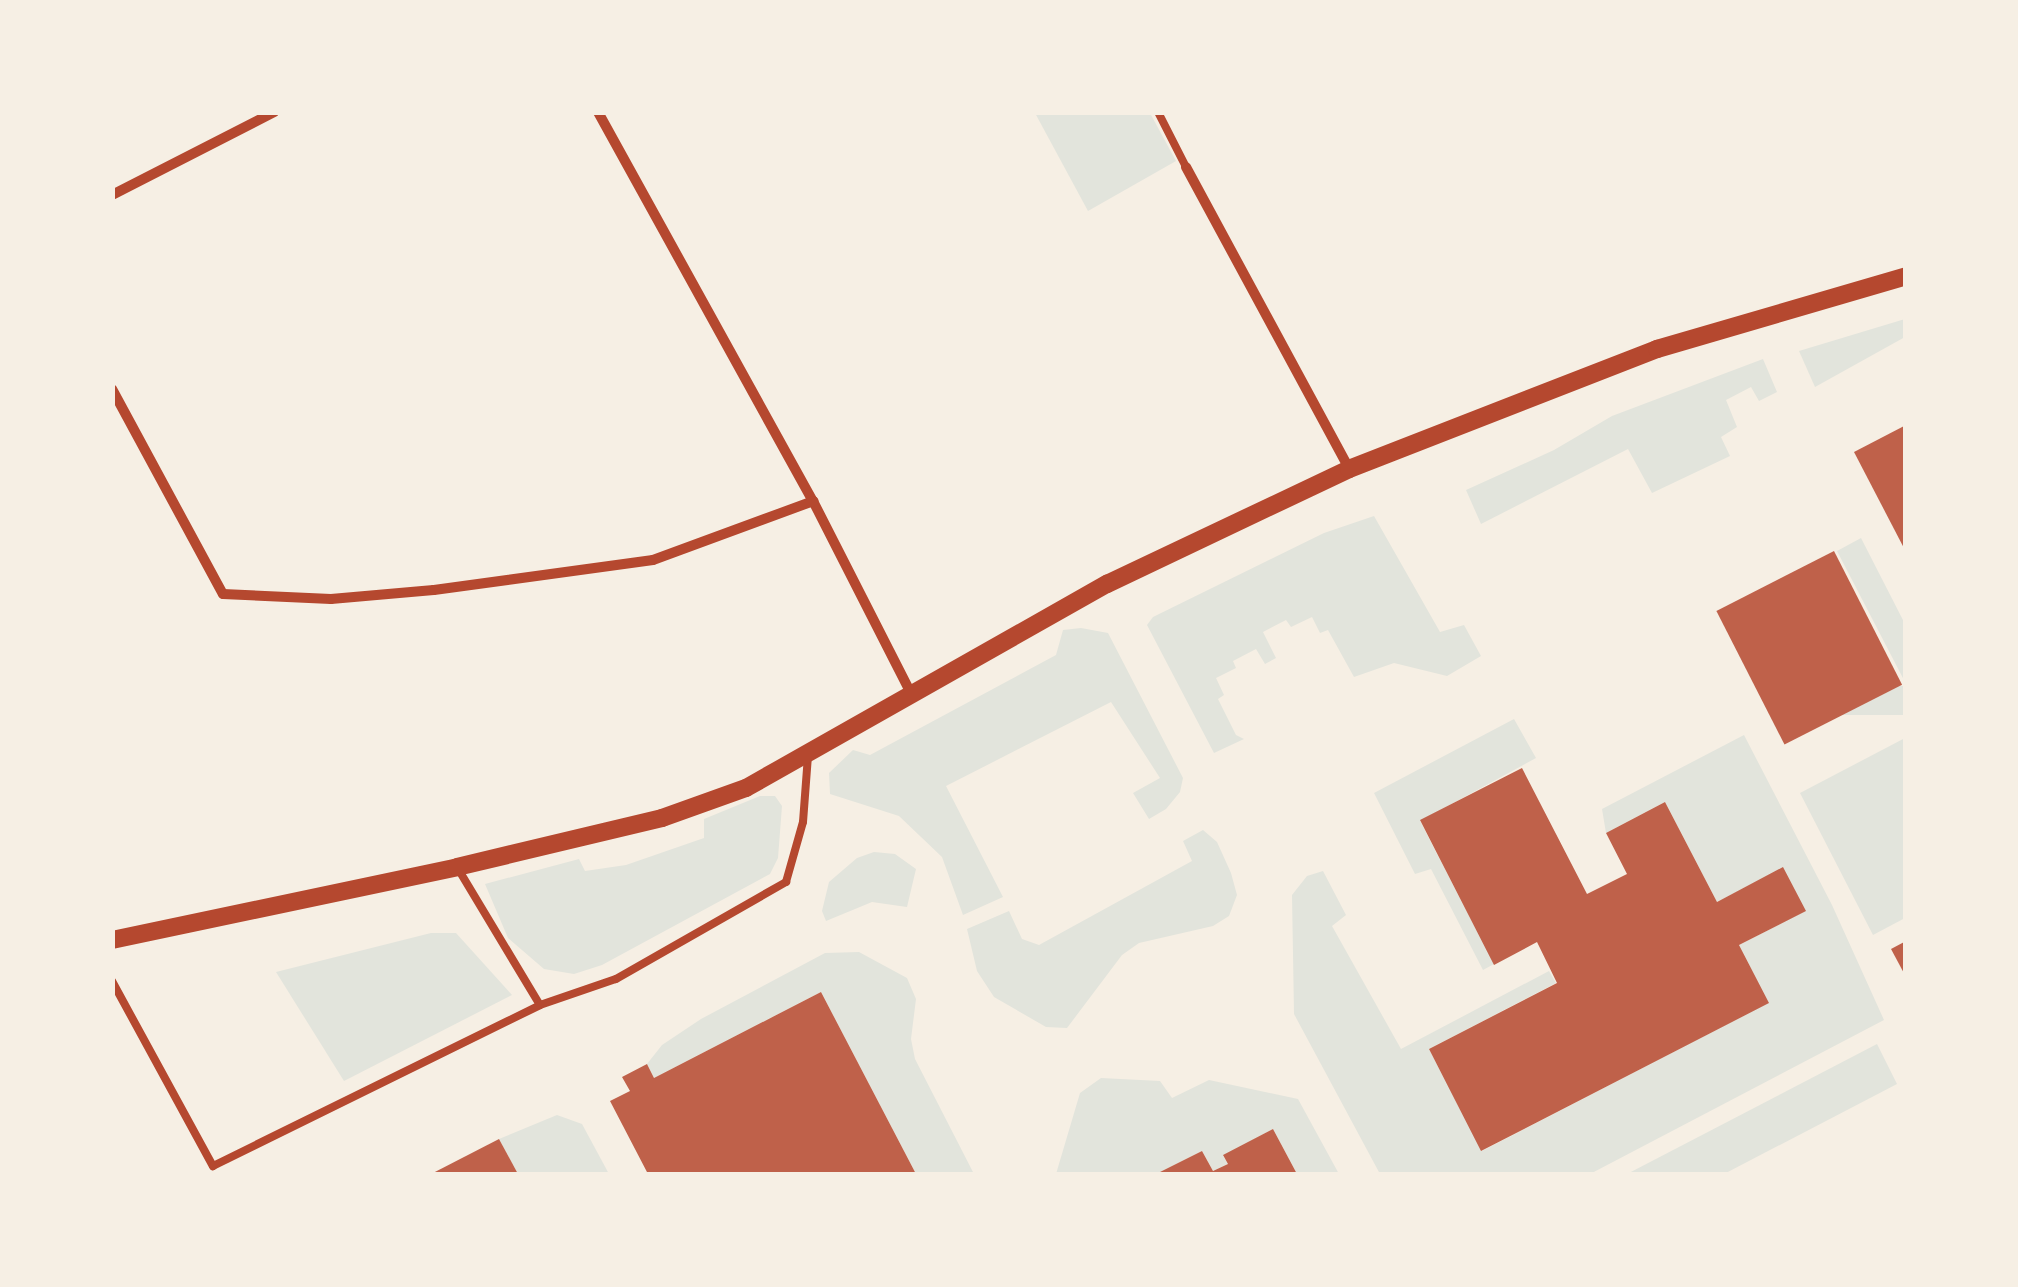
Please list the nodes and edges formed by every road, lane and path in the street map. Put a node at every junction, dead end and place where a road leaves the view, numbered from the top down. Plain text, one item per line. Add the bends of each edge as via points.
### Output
1 (274, 112) edge
2 (598, 112) edge
3 (1158, 112) edge
4 (1186, 167) joint
5 (112, 195) edge
6 (1906, 276) edge
7 (112, 389) edge
8 (1349, 468) junction
9 (813, 501) junction
10 (912, 695) junction
11 (808, 755) junction
12 (458, 867) junction
13 (112, 940) edge
14 (112, 982) edge
15 (540, 1005) junction

1 - 5 street
2 - 9 street
3 - 4 lane
4 - 8 street
6 - 8 street via 1657,349
7 - 9 street via 223,594 331,599 653,560
8 - 10 street via 1107,584
9 - 10 street
10 - 11 street
11 - 12 street via 746,788 662,818
11 - 15 lane via 803,822 786,882 616,979
12 - 13 street
12 - 15 lane
14 - 15 lane via 213,1166

